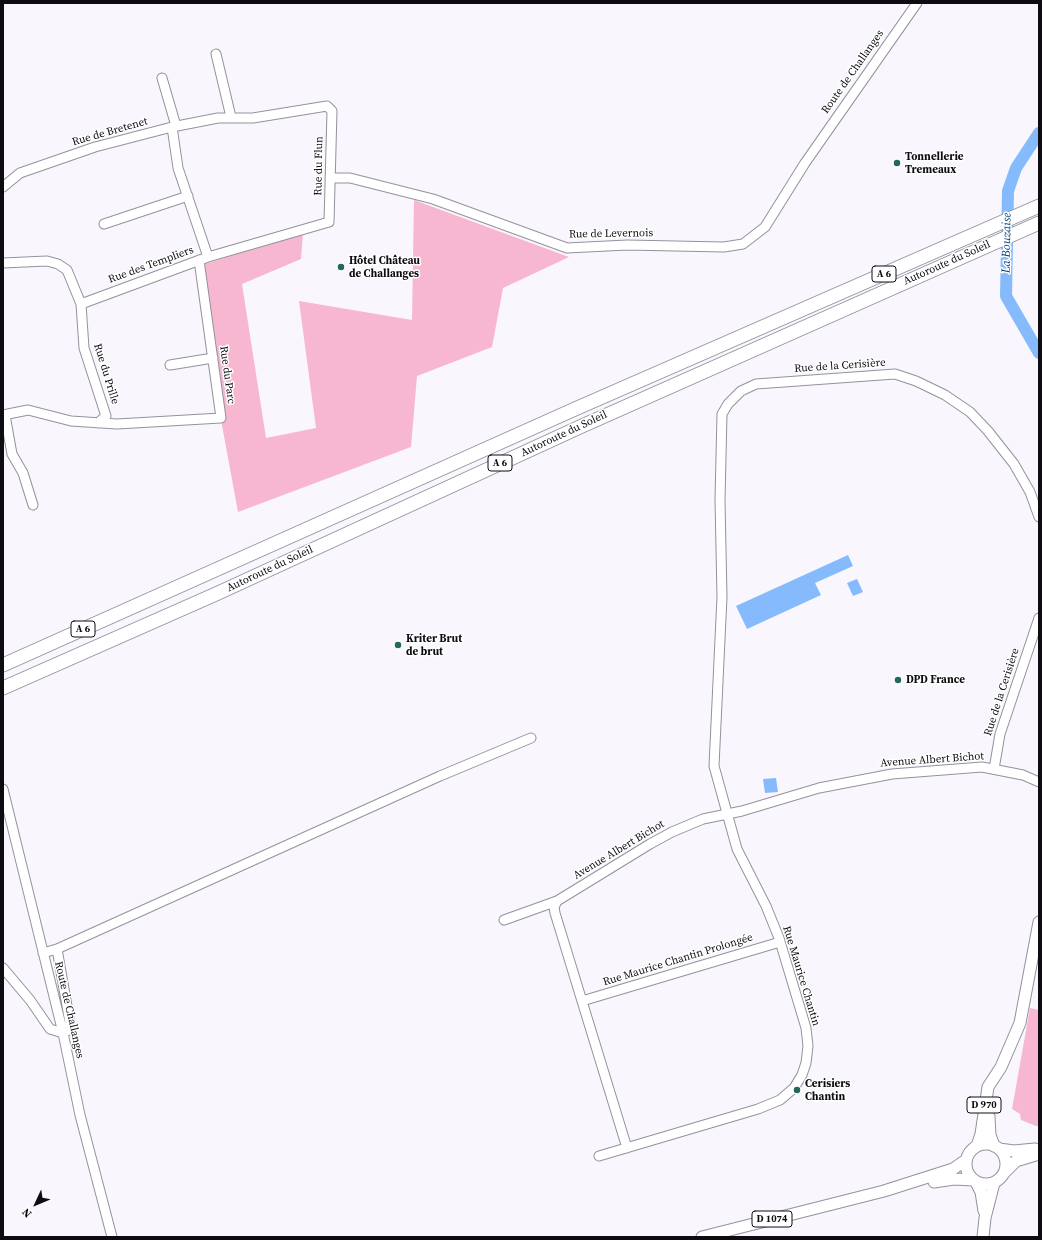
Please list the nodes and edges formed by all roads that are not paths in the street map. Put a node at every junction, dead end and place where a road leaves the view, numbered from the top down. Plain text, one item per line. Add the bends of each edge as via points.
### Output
1 (917, 3) edge
2 (216, 54) dead end
3 (162, 78) dead end
4 (332, 111) joint
5 (231, 117) junction
6 (174, 126) junction
7 (810, 156) joint
8 (330, 178) junction
9 (3, 187) edge
10 (188, 196) junction
11 (1039, 206) edge
12 (329, 222) joint
13 (1039, 222) edge
14 (104, 224) dead end
15 (203, 259) junction
16 (3, 263) edge
17 (81, 304) junction
18 (213, 358) junction
19 (170, 365) dead end
20 (4, 415) edge
21 (98, 423) junction
22 (33, 505) dead end
23 (1039, 517) edge
24 (1039, 618) edge
25 (3, 665) edge
26 (3, 688) edge
27 (532, 738) dead end
28 (994, 769) junction
29 (1039, 774) edge
30 (1023, 775) junction
31 (1039, 782) edge
32 (3, 789) edge
33 (726, 814) junction
34 (557, 901) junction
35 (504, 920) dead end
36 (1039, 922) edge
37 (780, 942) junction
38 (57, 949) junction
39 (43, 953) junction
40 (3, 968) edge
41 (582, 1001) junction
42 (63, 1033) junction
43 (1001, 1067) junction
44 (977, 1146) junction
45 (997, 1147) junction
46 (1039, 1147) edge
47 (627, 1148) junction
48 (1039, 1154) edge
49 (600, 1156) dead end
50 (966, 1160) junction
51 (1004, 1174) junction
52 (974, 1181) junction
53 (994, 1183) junction
54 (884, 1191) junction
55 (985, 1218) junction
56 (112, 1237) edge
57 (702, 1237) edge
58 (983, 1237) edge

1 - 7 street, Route de Challanges
2 - 5 street
3 - 6 street, Rue du Parc
4 - 5 street, Rue de Bretenet via 327,106 253,118
4 - 8 street, Rue du Flun
5 - 6 street, Rue de Bretenet
6 - 9 street, Rue de Bretenet via 95,147 20,173
6 - 10 street, Rue du Parc via 178,168
7 - 8 street, Rue de Levernois via 765,227 743,244 724,247 627,245 567,248 433,199 350,178
8 - 12 street, Rue du Flun
10 - 14 street
10 - 15 street, Rue du Parc
11 - 25 highway, Autoroute du Soleil / A 6 via 575,409
12 - 15 street, Rue des Templiers
13 - 26 highway, Autoroute du Soleil / A 6
15 - 17 street, Rue des Templiers
15 - 18 street, Rue du Parc
16 - 17 street via 47,261 58,264 67,270
17 - 21 street, Rue du Prille via 84,348 106,416
18 - 19 street
18 - 21 street, Rue du Parc via 221,418
20 - 21 street via 28,410 71,422
20 - 22 street via 12,454 23,473
23 - 33 street, Rue de la Cerisière via 1030,492 1014,464 988,430 970,412 946,395 916,381 894,374 756,384 741,391 722,414 722,597 718,700 713,749 714,766
24 - 28 street, Rue de la Cerisière via 1000,734
27 - 38 street
28 - 30 street
28 - 33 street, Avenue Albert Bichot via 968,768 871,777 819,788
29 - 30 street
30 - 31 street
32 - 39 street, Route de Challanges
33 - 34 street, Avenue Albert Bichot via 703,819 650,844
33 - 37 street, Rue Maurice Chantin via 737,849 766,906
34 - 35 street, Avenue Albert Bichot
34 - 41 street via 555,913
36 - 43 main road, D 970 via 1020,1023
37 - 41 street, Rue Maurice Chantin Prolongée
37 - 47 street, Rue Maurice Chantin via 806,1028 808,1046 806,1063 794,1088 780,1100 758,1109
38 - 39 street
38 - 42 street via 70,1023 67,1031
39 - 42 street, Route de Challanges
40 - 42 street via 50,1029
41 - 47 street
42 - 56 street, Route de Challanges via 80,1115
43 - 44 main road, D 970 via 988,1087
43 - 45 main road, D 970 via 989,1117 990,1135
44 - 45 main road via 986,1144
44 - 50 main road via 970,1151
45 - 46 main road via 1014,1151
45 - 51 main road via 1005,1158
47 - 49 street, Rue Maurice Chantin
48 - 51 main road via 1016,1162
50 - 52 main road via 968,1174
50 - 54 main road, D 1074 via 953,1169
51 - 53 main road
52 - 53 main road via 983,1184
52 - 54 main road, D 1074 via 958,1178 940,1180 907,1189
52 - 55 main road via 982,1196
53 - 55 main road
54 - 57 main road, D 1074
55 - 58 main road

